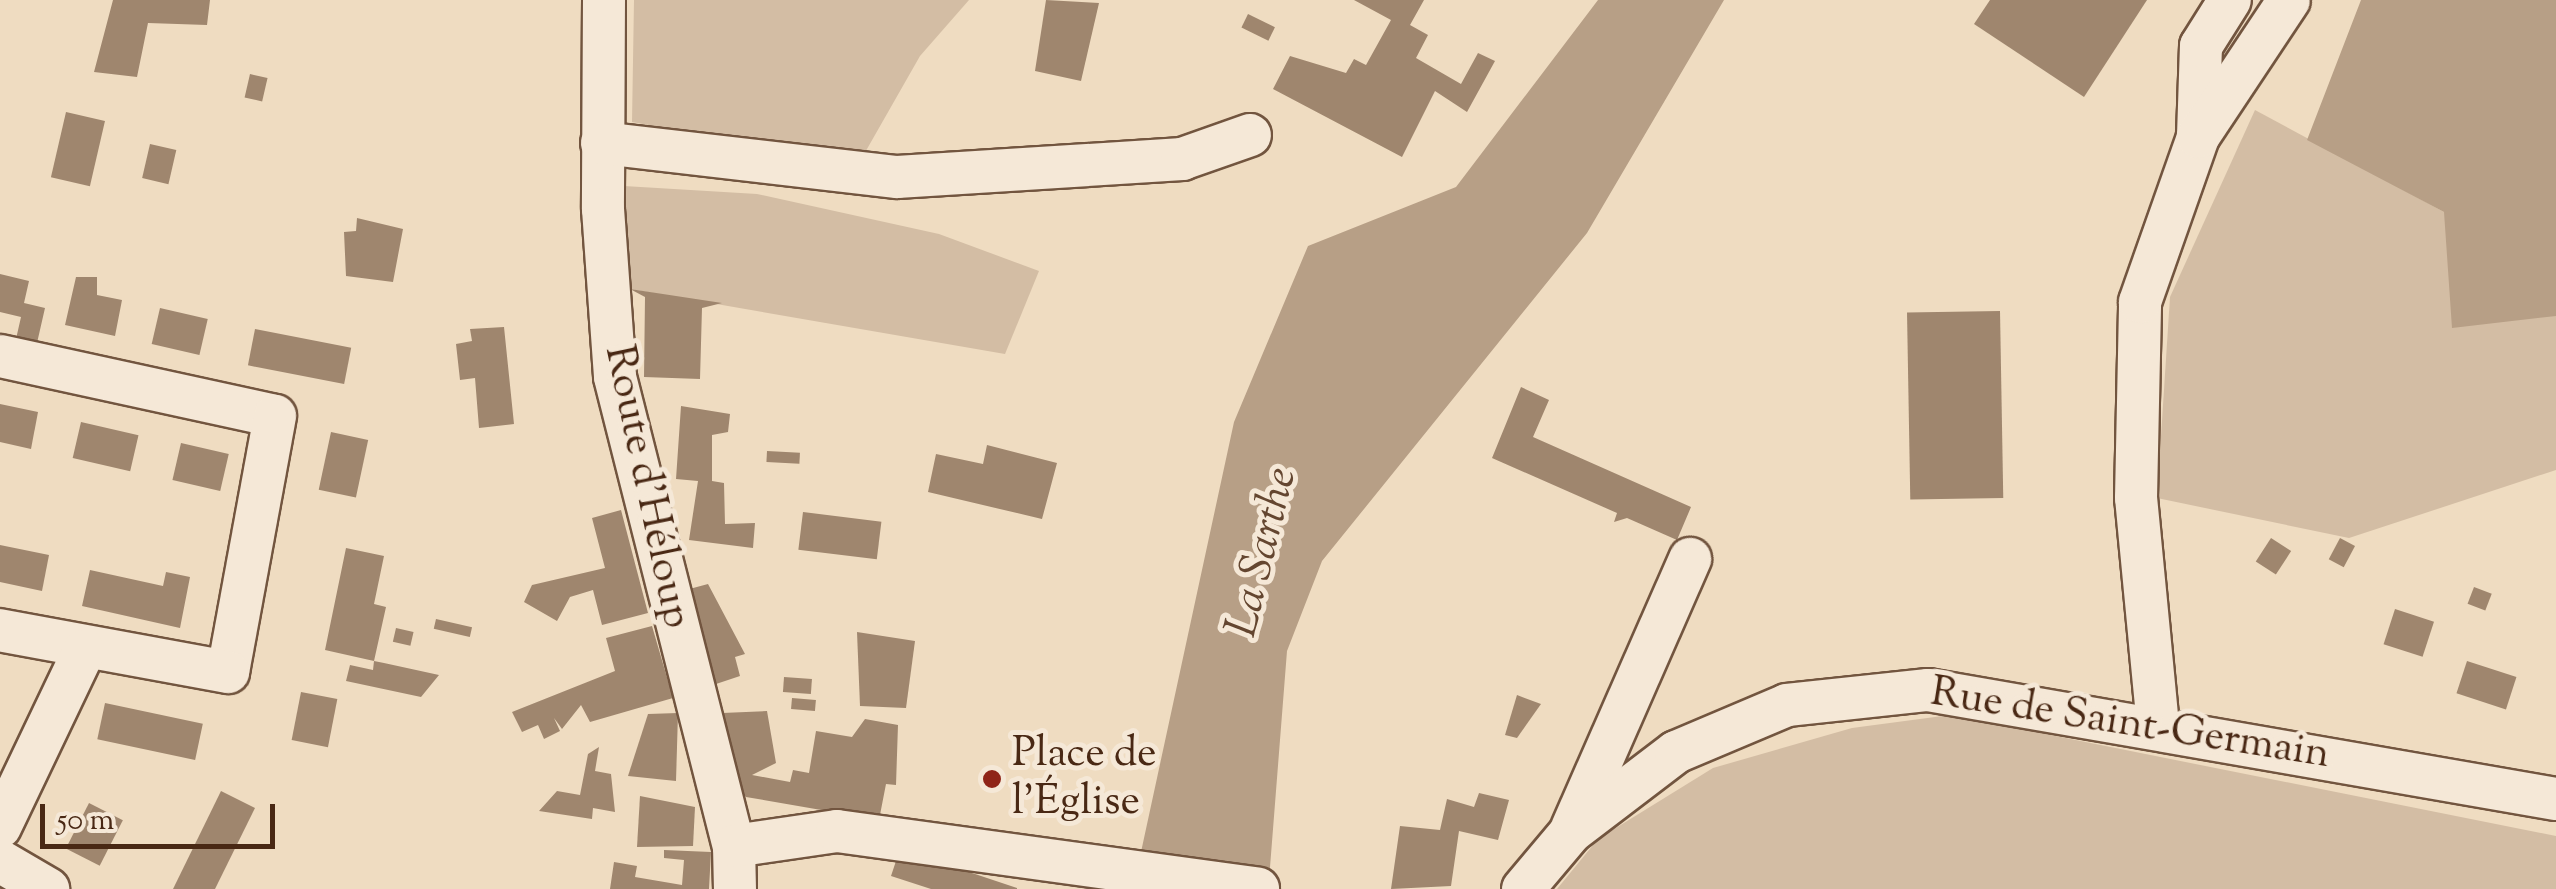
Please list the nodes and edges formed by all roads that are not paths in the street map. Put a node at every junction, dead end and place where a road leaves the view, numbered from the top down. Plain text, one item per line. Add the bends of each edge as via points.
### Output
1 (604, 0) edge
2 (2230, 0) edge
3 (2289, 0) edge
4 (1250, 135) dead end
5 (2198, 138) junction
6 (602, 143) junction
7 (0, 356) edge
8 (1690, 559) dead end
9 (0, 630) edge
10 (84, 651) junction
11 (2158, 726) junction
12 (2556, 798) edge
13 (0, 827) edge
14 (1570, 832) junction
15 (734, 846) junction
16 (0, 861) edge
17 (48, 889) edge
18 (735, 889) edge
19 (1258, 889) edge
20 (1523, 889) edge

1 - 6 street, Route d'Héloup
2 - 5 street via 2201,46
3 - 5 street
4 - 6 street via 1182,159 898,177
5 - 11 street via 2140,302 2136,498
6 - 15 street, Route d'Héloup via 615,377
7 - 10 street via 274,416 228,672
8 - 14 street
9 - 10 street
10 - 13 street
11 - 12 street, Rue de Saint-Germain
11 - 14 street, Rue de Saint-Germain via 1928,690 1787,705 1676,752
14 - 20 street, Rue de Saint-Germain
15 - 18 street, Route d'Héloup
15 - 19 street via 837,831
16 - 17 street

